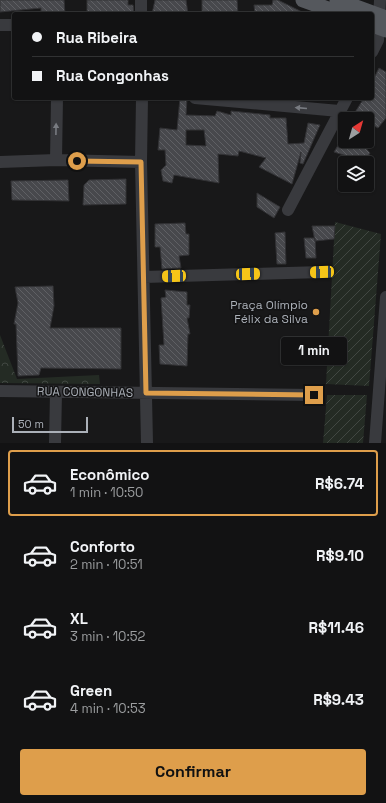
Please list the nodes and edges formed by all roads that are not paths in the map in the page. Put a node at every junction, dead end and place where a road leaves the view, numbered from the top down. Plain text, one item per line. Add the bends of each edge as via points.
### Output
1 (141, 0) edge
2 (303, 0) edge
3 (338, 0) edge
4 (380, 0) edge
5 (141, 12) edge
6 (336, 12) edge
7 (360, 12) edge
8 (381, 23) edge
9 (0, 25) edge
10 (12, 25) edge
11 (374, 48) edge
12 (57, 100) edge
13 (142, 100) edge
14 (217, 100) edge
15 (346, 100) edge
16 (340, 111) junction
17 (56, 160) junction
18 (0, 162) edge
19 (141, 162) junction
20 (288, 210) dead end
21 (322, 272) dead end
22 (144, 276) junction
23 (386, 297) edge
24 (0, 391) edge
25 (56, 392) junction
26 (146, 393) junction
27 (314, 395) dead end
28 (382, 398) edge
29 (55, 443) edge
30 (147, 443) edge
31 (375, 443) edge

1 - 5 street
2 - 6 main road
3 - 7 main road
4 - 8 street
8 - 11 street
9 - 10 street
17 -> 12 street
13 - 19 street
16 -> 14 street
15 - 16 street
16 - 20 street
17 - 18 street
17 - 19 street
19 - 22 street
21 - 22 street
22 - 26 street
23 - 28 street
24 - 25 street, RUA CONGONHAS
25 - 26 street, RUA CONGONHAS
25 - 29 street
26 - 27 street, RUA CONGONHAS
26 - 30 street
28 - 31 street

